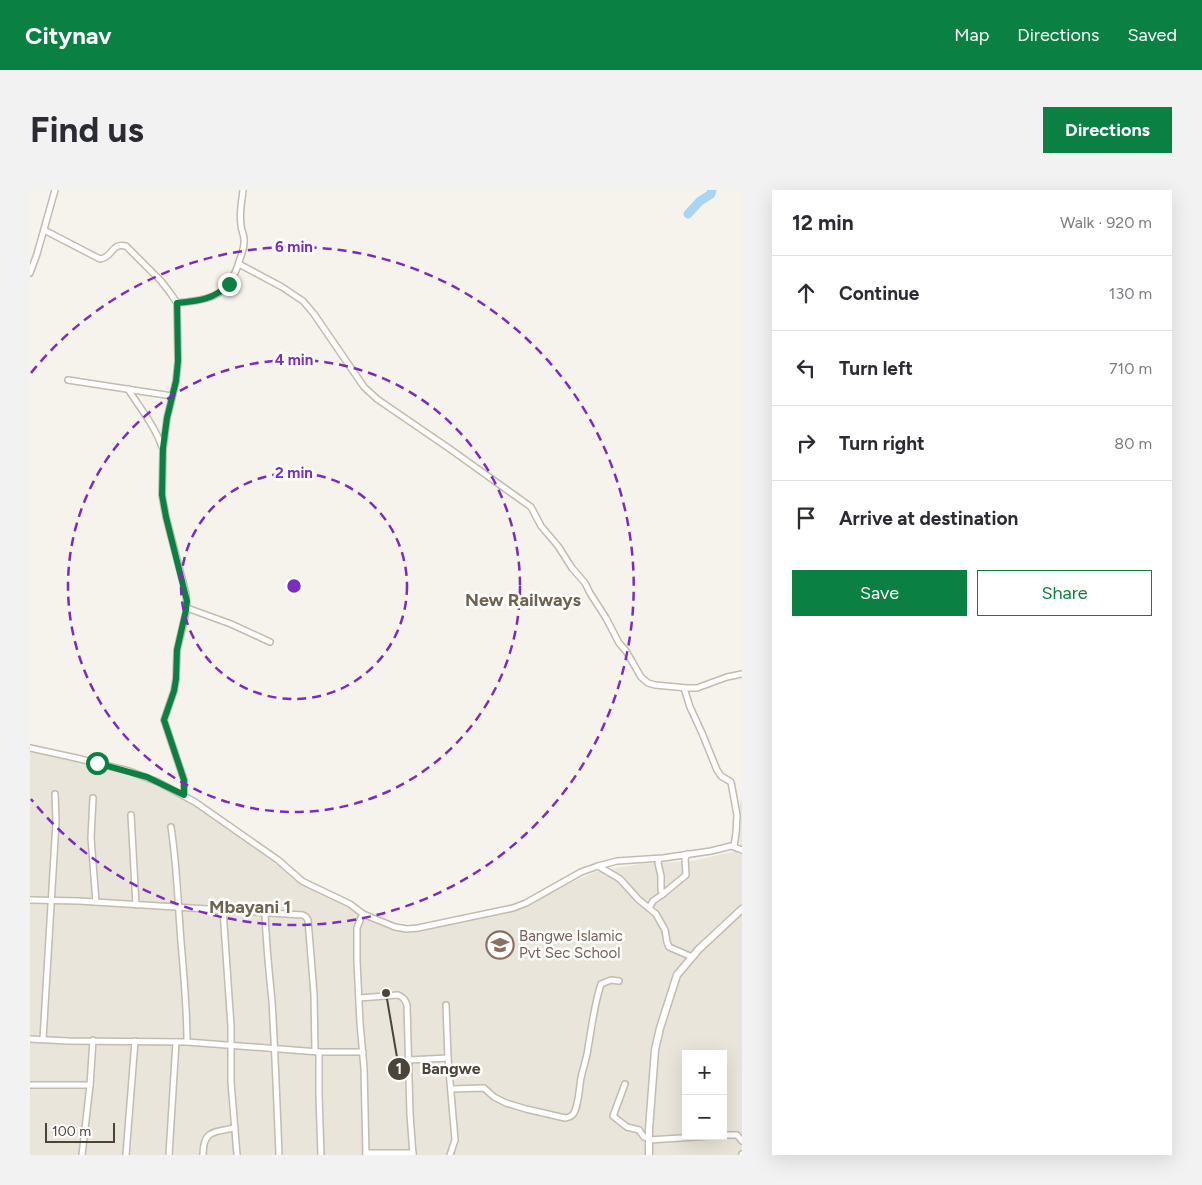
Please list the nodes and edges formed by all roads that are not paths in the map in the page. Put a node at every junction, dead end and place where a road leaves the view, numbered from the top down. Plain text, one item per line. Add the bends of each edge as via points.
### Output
1 (55, 190) edge
2 (243, 190) edge
3 (44, 230) junction
4 (239, 264) junction
5 (30, 273) edge
6 (177, 303) junction
7 (68, 380) dead end
8 (128, 389) junction
9 (172, 396) junction
10 (163, 448) junction
11 (187, 608) junction
12 (270, 642) dead end
13 (742, 674) edge
14 (684, 688) junction
15 (30, 748) edge
16 (55, 794) dead end
17 (184, 795) junction
18 (93, 798) dead end
19 (131, 815) dead end
20 (171, 827) dead end
21 (734, 846) junction
22 (742, 850) edge
23 (688, 854) junction
24 (660, 859) junction
25 (598, 866) junction
26 (663, 894) junction
27 (30, 900) edge
28 (51, 901) junction
29 (96, 902) junction
30 (136, 905) junction
31 (178, 907) junction
32 (649, 908) junction
33 (742, 909) edge
34 (222, 910) junction
35 (264, 913) junction
36 (364, 914) junction
37 (692, 957) junction
38 (618, 981) dead end
39 (359, 998) junction
40 (446, 1005) dead end
41 (30, 1039) edge
42 (44, 1039) junction
43 (93, 1040) junction
44 (135, 1041) junction
45 (176, 1042) junction
46 (187, 1042) junction
47 (231, 1045) junction
48 (275, 1049) junction
49 (317, 1052) junction
50 (363, 1052) junction
51 (448, 1058) junction
52 (408, 1060) junction
53 (625, 1084) dead end
54 (30, 1085) edge
55 (90, 1085) junction
56 (451, 1088) junction
57 (235, 1128) junction
58 (727, 1135) edge
59 (682, 1137) edge
60 (649, 1139) junction
61 (742, 1141) edge
62 (366, 1154) edge
63 (413, 1154) edge
64 (82, 1155) edge
65 (126, 1155) edge
66 (169, 1155) edge
67 (203, 1155) edge
68 (237, 1155) edge
69 (279, 1155) edge
70 (321, 1155) edge
71 (450, 1155) edge
72 (649, 1155) edge

1 - 3 street
2 - 4 street via 240,224 245,242
3 - 5 street
3 - 6 street via 100,259 116,246 126,246 161,281
4 - 6 street via 229,284 218,294
4 - 14 street via 303,301 364,387 377,399 531,508 585,583 641,676 648,683
6 - 9 street via 178,361
7 - 8 street
8 - 9 street
8 - 10 street
9 - 10 street
10 - 11 street via 163,506
11 - 12 street
11 - 17 street via 177,650 174,691 164,720 184,780
13 - 14 street via 697,688
14 - 21 street via 717,770 731,782 737,815
15 - 17 street via 129,771
16 - 28 street
17 - 36 street via 278,860 305,883
18 - 29 street via 91,838
19 - 30 street
20 - 31 street
21 - 22 street
21 - 23 street
23 - 24 street
23 - 26 street via 685,858 686,875
24 - 25 street via 617,861
24 - 26 street
25 - 32 street via 620,879
25 - 36 street via 520,905 418,928 395,928
26 - 32 street
27 - 28 street
28 - 29 street
28 - 42 street
29 - 30 street
30 - 31 street
31 - 34 street
31 - 46 street
32 - 37 street via 663,924 669,947
33 - 37 street
34 - 35 street
34 - 47 street
35 - 48 street
35 - 49 street via 300,915 308,920
36 - 39 street via 356,937
37 - 60 street via 677,975 660,1028 655,1050
38 - 56 street via 601,984 571,1117 501,1101 484,1088
39 - 50 street
39 - 52 street via 398,995 406,1000
40 - 51 street
41 - 42 street
42 - 43 street
43 - 44 street
43 - 55 street
44 - 45 street
44 - 65 street
45 - 46 street
45 - 66 street
46 - 47 street
47 - 48 street
47 - 57 street
48 - 49 street
48 - 69 street
49 - 50 street
49 - 70 street
50 - 62 street
51 - 52 street
51 - 56 street
52 - 63 street
53 - 60 street via 613,1116
54 - 55 street
55 - 64 street
56 - 71 street via 455,1140
57 - 67 street via 209,1135 205,1139
57 - 68 street
58 - 61 street via 737,1135
59 - 60 street
60 - 72 street
62 - 63 street

